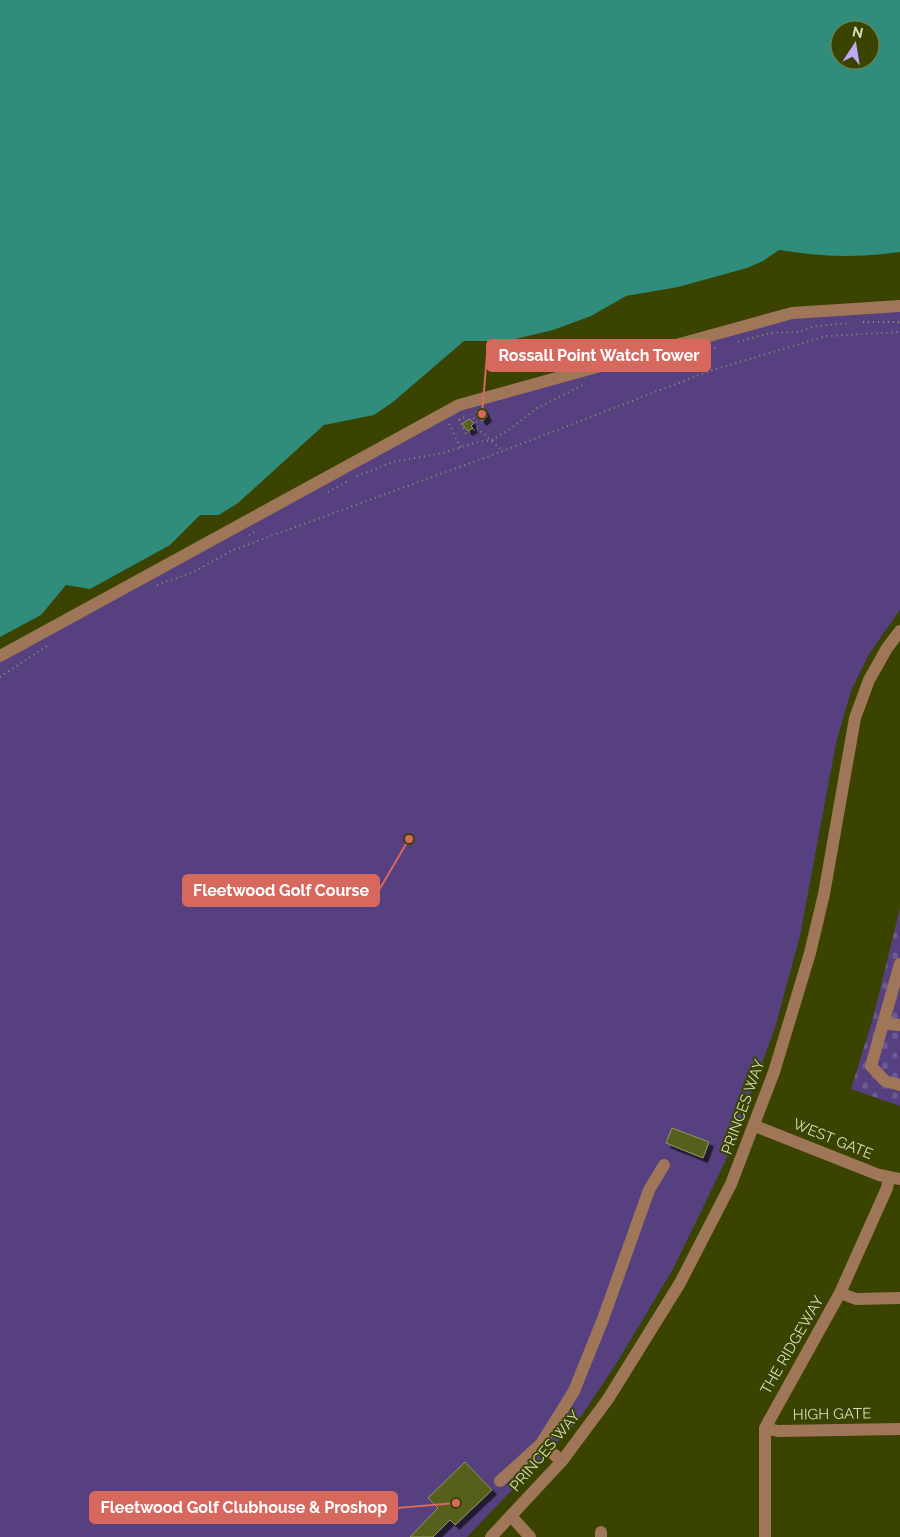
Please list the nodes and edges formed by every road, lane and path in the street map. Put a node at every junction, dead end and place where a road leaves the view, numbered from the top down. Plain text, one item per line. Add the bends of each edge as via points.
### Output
1 (900, 306) edge
2 (900, 322) edge
3 (900, 332) edge
4 (735, 342) dead end
5 (721, 346) dead end
6 (691, 355) dead end
7 (588, 383) dead end
8 (459, 420) junction
9 (477, 428) junction
10 (488, 440) junction
11 (461, 449) junction
12 (503, 451) junction
13 (326, 493) dead end
14 (260, 529) dead end
15 (244, 538) dead end
16 (180, 572) dead end
17 (157, 585) junction
18 (150, 589) dead end
19 (900, 632) edge
20 (53, 642) dead end
21 (0, 656) edge
22 (0, 677) edge
23 (900, 964) edge
24 (885, 1017) junction
25 (900, 1025) edge
26 (900, 1085) edge
27 (755, 1126) junction
28 (664, 1165) dead end
29 (895, 1179) edge
30 (840, 1293) junction
31 (900, 1298) edge
32 (765, 1428) junction
33 (900, 1429) edge
34 (540, 1444) junction
35 (562, 1461) junction
36 (500, 1481) dead end
37 (511, 1516) junction
38 (491, 1537) edge
39 (530, 1537) edge
40 (765, 1537) edge

1 - 21 street via 792,313 459,405
2 - 4 path via 816,326 800,332 770,333
3 - 12 path via 806,340 712,370
5 - 6 path
7 - 10 path via 537,408 510,430
8 - 9 path via 466,434
8 - 9 path via 471,414
8 - 11 path via 457,417 448,423
9 - 10 path
10 - 11 path
10 - 12 path
11 - 13 path via 366,471
12 - 17 path via 233,550 193,572
14 - 15 path
16 - 17 path
17 - 18 path
19 - 27 street, PRINCES WAY via 869,680 855,718 824,894 810,953
20 - 22 path
23 - 24 street
24 - 25 street via 890,1024
24 - 26 street via 871,1066 885,1081
27 - 29 street, WEST GATE
27 - 35 street, PRINCES WAY via 731,1184 680,1283 608,1399
28 - 34 street via 649,1190 574,1391
29 - 30 street, THE RIDGEWAY via 887,1188
30 - 31 street via 856,1299
30 - 32 street, THE RIDGEWAY
32 - 33 street, HIGH GATE via 778,1431
32 - 40 street, THE RIDGEWAY
34 - 35 street
34 - 36 street
35 - 37 street, PRINCES WAY
37 - 38 street, PRINCES WAY
37 - 39 street

